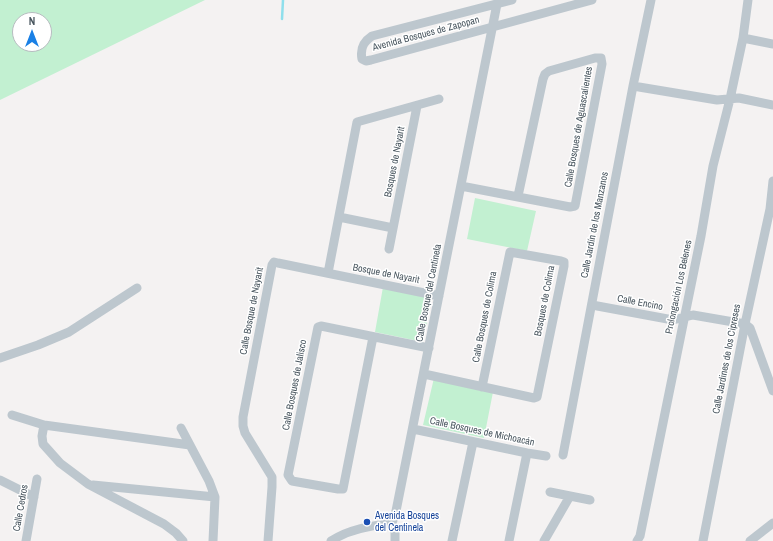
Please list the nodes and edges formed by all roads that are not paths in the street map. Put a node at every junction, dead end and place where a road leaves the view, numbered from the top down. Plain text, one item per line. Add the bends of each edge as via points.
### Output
1 (512, 0) edge
2 (592, 0) edge
3 (651, 0) edge
4 (748, 0) edge
5 (497, 4) junction
6 (492, 28) junction
7 (743, 38) junction
8 (773, 44) edge
9 (633, 86) junction
10 (439, 99) dead end
11 (730, 100) junction
12 (773, 105) edge
13 (417, 106) junction
14 (773, 181) edge
15 (461, 186) junction
16 (518, 196) junction
17 (771, 208) edge
18 (339, 217) junction
19 (393, 228) junction
20 (389, 250) dead end
21 (510, 252) joint
22 (328, 273) junction
23 (137, 288) dead end
24 (439, 296) junction
25 (592, 304) junction
26 (683, 318) junction
27 (744, 324) junction
28 (373, 337) junction
29 (429, 348) junction
30 (0, 358) edge
31 (769, 370) edge
32 (424, 374) junction
33 (482, 387) junction
34 (773, 391) edge
35 (12, 415) dead end
36 (44, 425) junction
37 (181, 428) dead end
38 (413, 429) junction
39 (473, 442) junction
40 (190, 445) junction
41 (527, 453) junction
42 (563, 455) dead end
43 (546, 456) dead end
44 (37, 479) dead end
45 (0, 480) edge
46 (88, 484) junction
47 (550, 492) dead end
48 (570, 496) junction
49 (34, 497) junction
50 (215, 497) junction
51 (590, 500) dead end
52 (392, 523) junction
53 (773, 523) edge
54 (351, 536) edge
55 (26, 541) edge
56 (183, 541) edge
57 (213, 541) edge
58 (268, 541) edge
59 (331, 541) edge
60 (395, 541) edge
61 (452, 541) edge
62 (509, 541) edge
63 (544, 541) edge
64 (637, 541) edge
65 (704, 541) edge
66 (750, 541) edge

1 - 5 street, Avenida Bosques de Zapopan
2 - 6 street, Avenida Bosques de Zapopan
3 - 9 street, Calle Jardín de los Manzanos
4 - 7 street, Prolongación Los Belenes
5 - 6 street, Calle Bosque del Centinela
5 - 6 street, Avenida Bosques de Zapopan via 372,36 362,46 362,59 371,60
6 - 15 street, Calle Bosque del Centinela
7 - 8 street
7 - 11 street, Prolongación Los Belenes
9 - 11 street
9 - 25 street, Calle Jardín de los Manzanos
10 - 13 street
11 - 12 street via 739,98
11 - 26 street, Prolongación Los Belenes via 713,166
13 - 18 street, Bosques de Nayarit via 357,122
13 - 19 street, Bosques de Nayarit
14 - 17 street, Calle Jardines de los Cipreses
15 - 16 street, Calle Bosques de Aguascalientes
15 - 24 street, Calle Bosque del Centinela
16 - 16 street, Calle Bosques de Aguascalientes via 575,206 602,64 601,58 545,74
17 - 27 street, Calle Jardines de los Cipreses
18 - 19 street
18 - 22 street
19 - 20 street, Bosques de Nayarit
21 - 33 street, Calle Bosques de Colima
21 - 33 street, Bosques de Colima via 564,262 537,397
22 - 24 street, Bosque de Nayarit
22 - 58 street, Calle Bosque de Nayarit via 274,262 272,265 243,417 245,433 272,477
23 - 30 street via 69,332
24 - 29 street, Calle Bosque del Centinela
25 - 26 street, Calle Encino via 673,320
25 - 42 street, Calle Jardín de los Manzanos
26 - 27 street, Calle Encino via 693,315
26 - 64 street, Prolongación Los Belenes
27 - 31 street via 750,328
27 - 65 street, Calle Jardines de los Cipreses
28 - 28 street, Calle Bosques de Jalisco via 343,488 330,488 292,480 288,475 318,327
28 - 29 street, Calle Bosques de Jalisco
29 - 32 street, Calle Bosque del Centinela
31 - 34 street
32 - 33 street
32 - 38 street, Calle Bosque del Centinela
35 - 36 street
36 - 40 street
36 - 46 street via 43,444 60,463
37 - 40 street
38 - 39 street, Calle Bosques de Michoacán
38 - 52 street, Calle Bosque del Centinela
39 - 41 street, Calle Bosques de Michoacán
39 - 61 street
40 - 50 street
41 - 43 street, Calle Bosques de Michoacán
41 - 62 street
44 - 49 street, Calle Cedros
45 - 49 street
46 - 50 street
46 - 56 street via 164,524
47 - 48 street
48 - 51 street
48 - 63 street
49 - 55 street, Calle Cedros
50 - 57 street
52 - 54 street via 364,527
52 - 60 street
53 - 66 street
54 - 59 street

